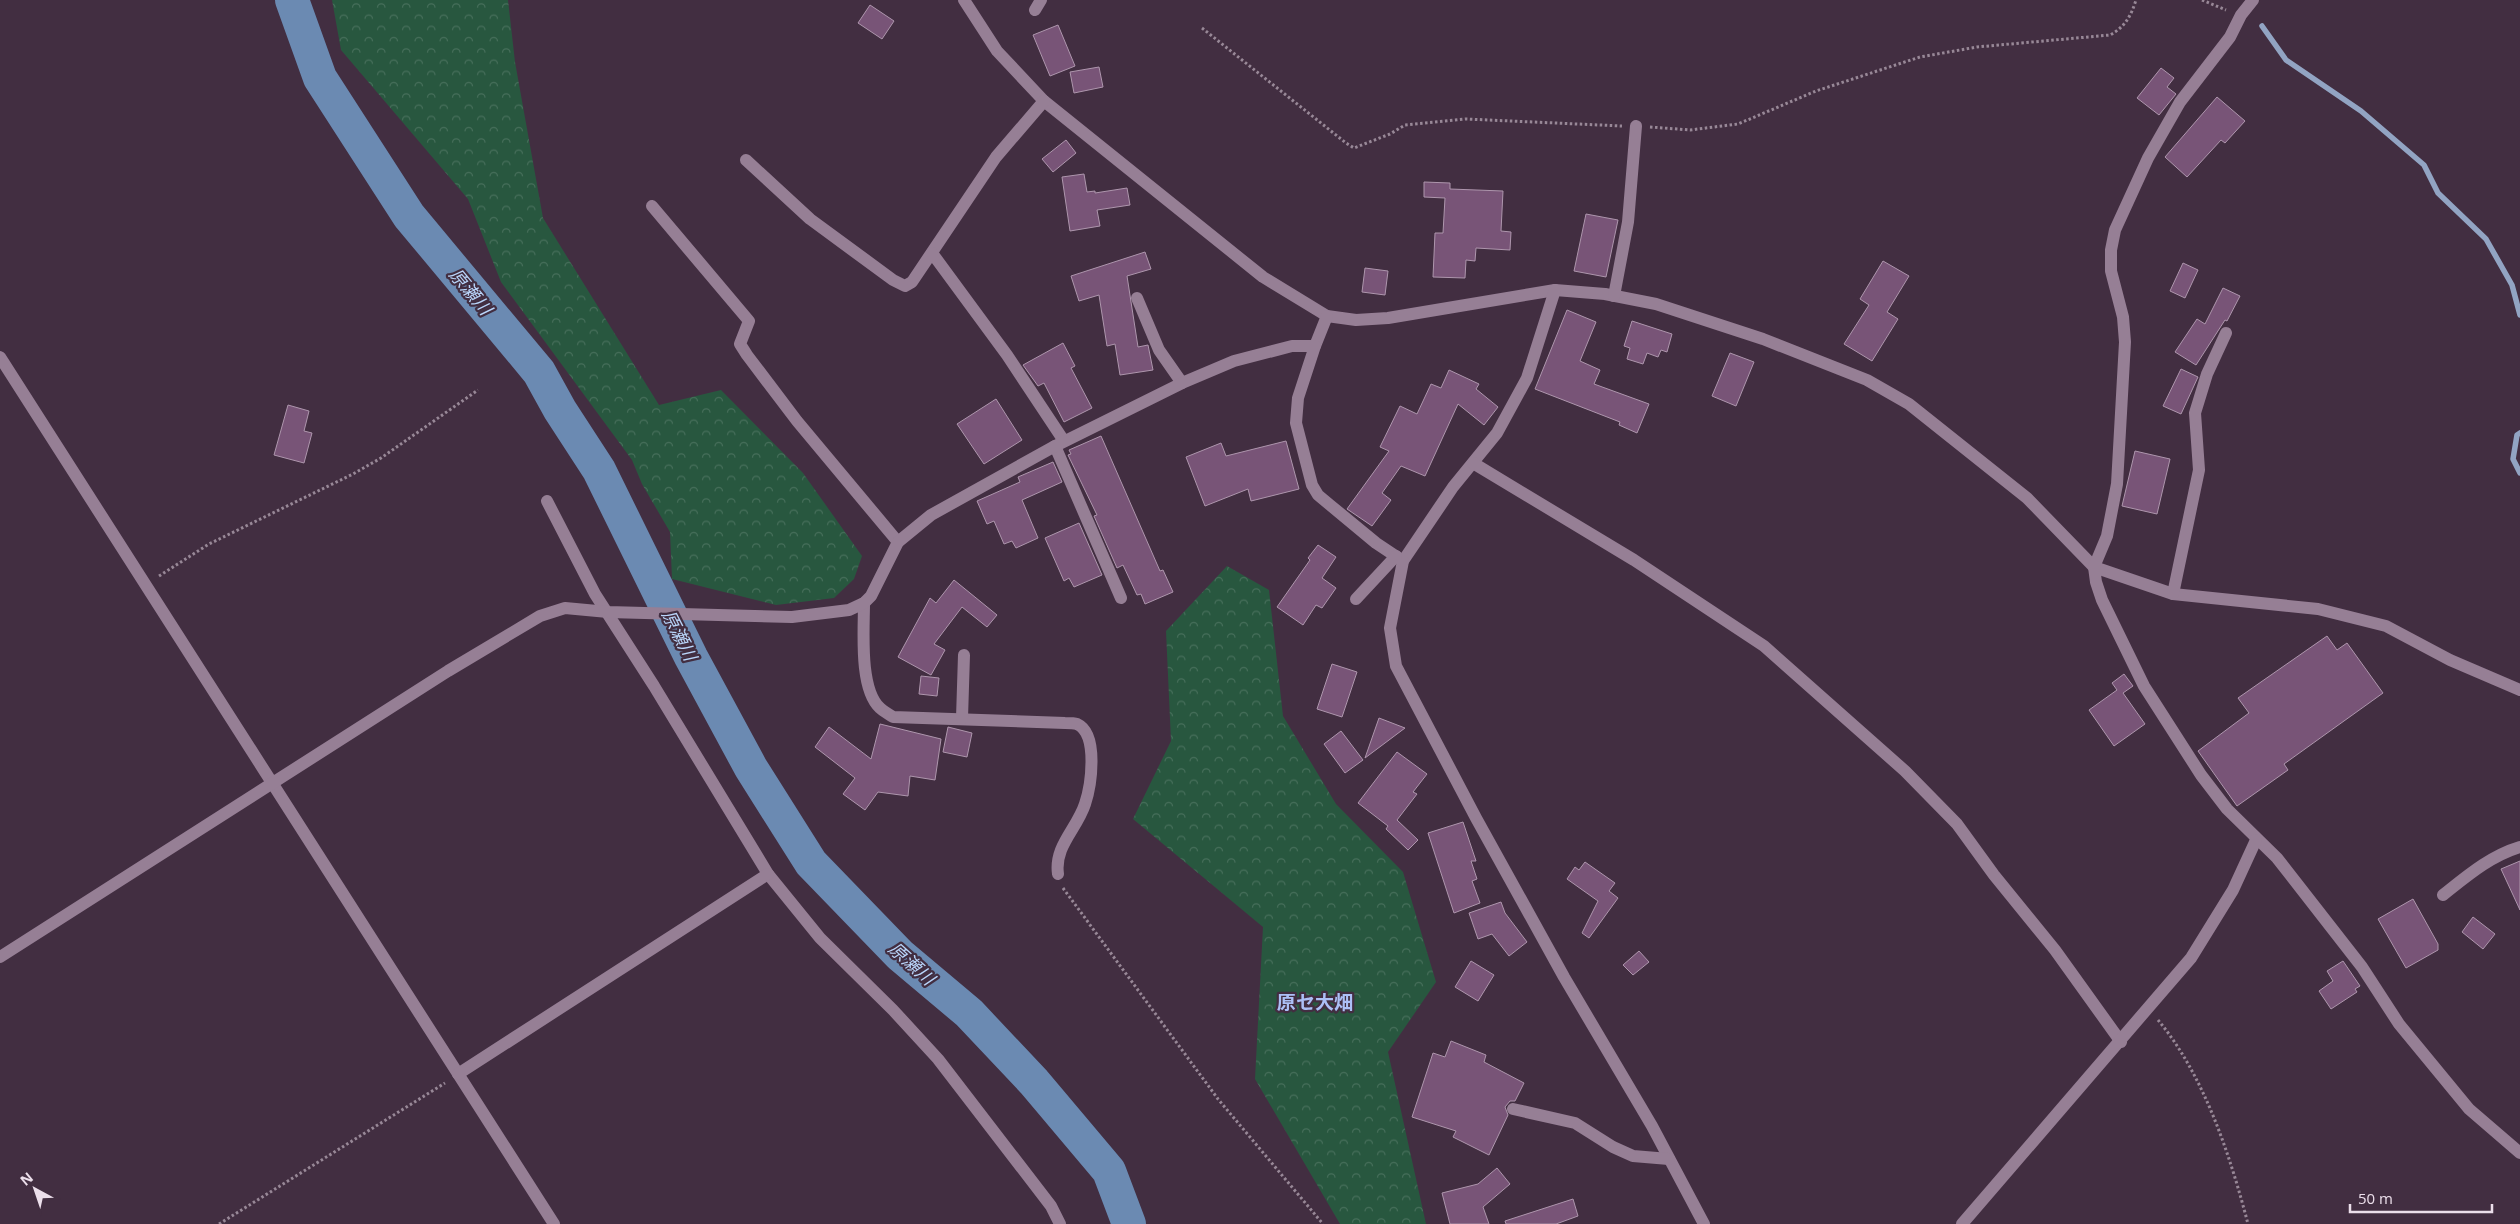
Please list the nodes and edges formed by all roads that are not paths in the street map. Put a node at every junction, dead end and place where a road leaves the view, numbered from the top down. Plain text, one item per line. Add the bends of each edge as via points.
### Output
1 (964, 0) edge
2 (2253, 0) edge
3 (1044, 100) junction
4 (1636, 126) road end
5 (746, 160) dead end
6 (652, 206) dead end
7 (932, 253) junction
8 (1555, 290) junction
9 (1614, 296) junction
10 (1137, 298) dead end
11 (1327, 316) junction
12 (2226, 333) dead end
13 (1315, 346) junction
14 (0, 357) edge
15 (1182, 383) junction
16 (1060, 443) junction
17 (1473, 462) junction
18 (548, 501) dead end
19 (898, 542) junction
20 (1399, 558) junction
21 (2094, 567) junction
22 (2173, 594) junction
23 (1121, 598) dead end
24 (1356, 599) dead end
25 (864, 604) junction
26 (608, 612) junction
27 (964, 655) dead end
28 (2520, 690) edge
29 (962, 718) junction
30 (271, 784) junction
31 (2256, 840) junction
32 (2520, 847) edge
33 (768, 874) junction
34 (1058, 874) road end
35 (2443, 895) dead end
36 (0, 957) edge
37 (2121, 1042) junction
38 (458, 1074) junction
39 (1514, 1109) dead end
40 (2520, 1153) edge
41 (1669, 1159) junction
42 (554, 1224) edge
43 (1060, 1224) edge
44 (1704, 1224) edge
45 (1962, 1224) edge

1 - 3 street via 997,51
2 - 21 street via 2230,37 2180,102 2148,158 2115,230 2111,271 2123,317 2125,342 2117,484 2107,536
3 - 7 street via 996,156
3 - 11 street via 1263,277
4 - 9 street via 1628,222
5 - 7 street via 810,219 899,284 904,286 912,282
6 - 19 street via 749,321 740,344 747,355 797,421
7 - 16 street via 1007,355
8 - 9 street
8 - 11 street via 1388,318 1356,320
8 - 17 street via 1527,378 1497,433
9 - 21 street via 1656,304 1764,339 1866,380 1909,404 2026,498
10 - 15 street via 1159,350
11 - 13 street
12 - 22 street via 2207,374 2195,413 2198,470
13 - 15 street via 1292,346 1234,361
13 - 20 street via 1298,398 1296,423 1312,485 1318,495
14 - 30 street
15 - 16 street
16 - 19 street via 931,514
16 - 23 street
17 - 20 street
17 - 37 street via 1634,560 1764,646 1897,764 1957,824 1994,876 2055,950
18 - 26 street via 595,594
19 - 25 street
20 - 24 street
20 - 41 street via 1390,628 1396,666 1559,969
21 - 22 street
21 - 31 street via 2102,600 2144,686 2201,775
22 - 28 street via 2318,609 2386,626 2450,660
25 - 26 street via 830,614 792,617
25 - 29 street via 866,672 870,692 879,708 893,717
26 - 30 street via 565,608 540,616
26 - 33 street
27 - 29 street
29 - 34 street via 1071,723 1087,734 1091,764 1085,804 1059,851
30 - 36 street
30 - 38 street
31 - 37 street via 2233,890 2191,958
31 - 40 street via 2277,858 2362,967 2399,1024 2469,1109
32 - 35 street via 2483,864
33 - 38 street
33 - 43 street via 820,938 938,1059 1051,1206
37 - 45 street
38 - 42 street
39 - 41 street via 1574,1123 1633,1156
41 - 44 street

